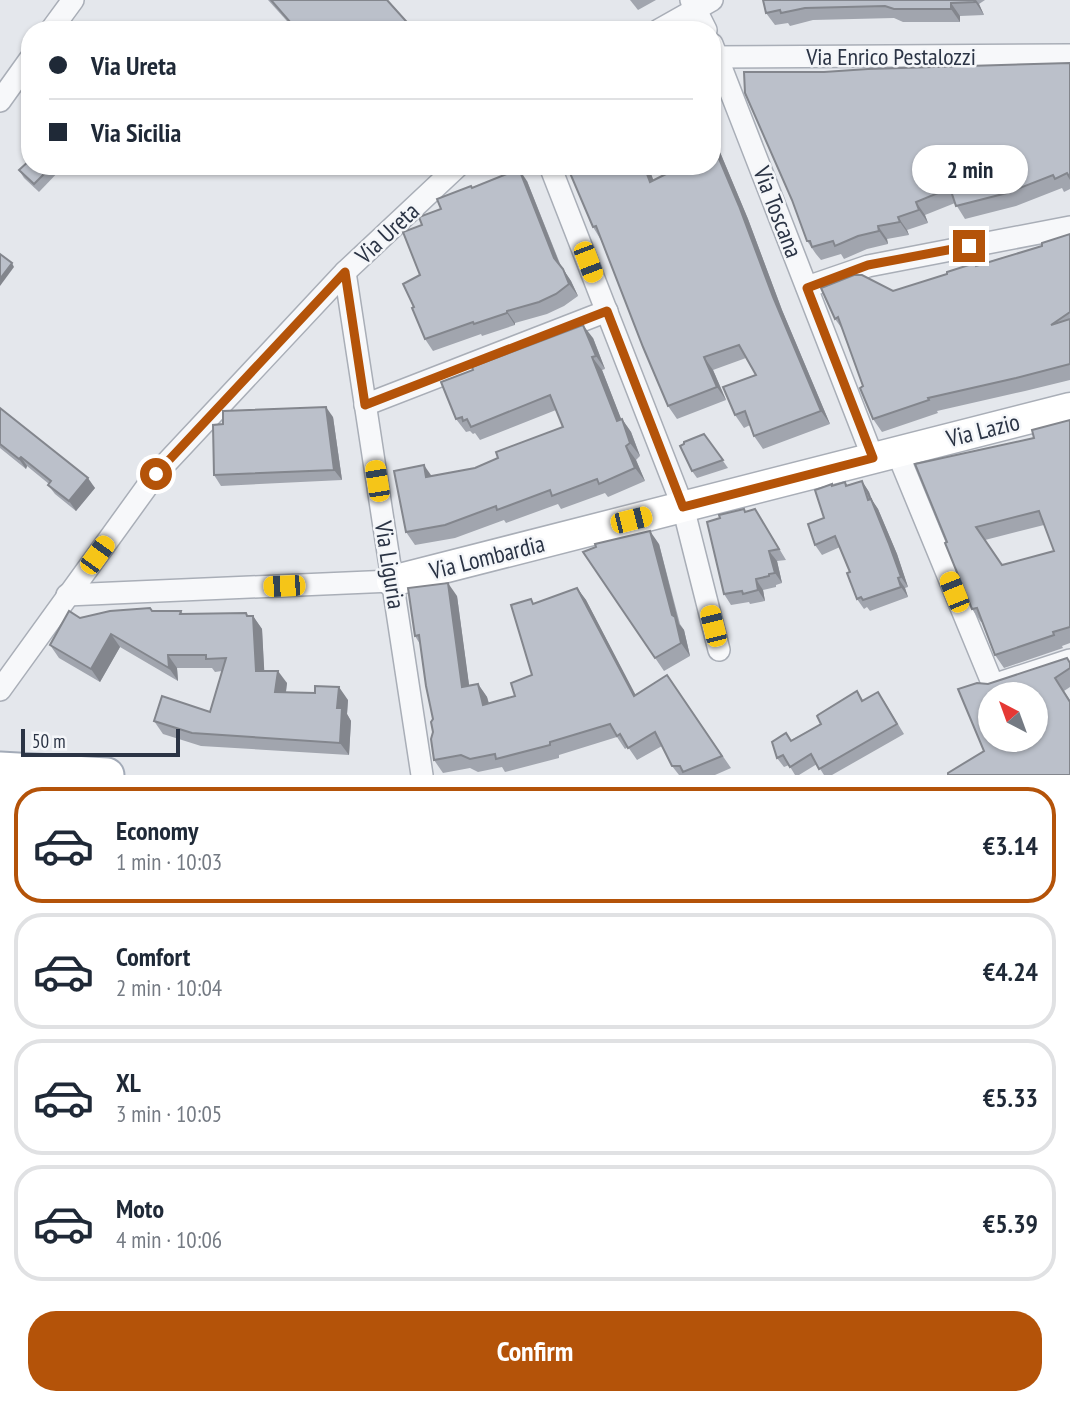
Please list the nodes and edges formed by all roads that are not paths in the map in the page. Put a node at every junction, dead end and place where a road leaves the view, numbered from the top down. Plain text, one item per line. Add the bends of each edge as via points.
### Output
1 (73, 0) edge
2 (700, 3) edge
3 (58, 21) edge
4 (673, 21) edge
5 (704, 21) edge
6 (721, 52) edge
7 (1070, 55) edge
8 (721, 70) edge
9 (21, 72) edge
10 (0, 101) edge
11 (448, 175) edge
12 (554, 175) edge
13 (1070, 227) edge
14 (345, 272) junction
15 (807, 288) junction
16 (607, 311) junction
17 (365, 405) junction
18 (1070, 408) edge
19 (885, 455) junction
20 (683, 507) junction
21 (392, 582) junction
22 (67, 595) junction
23 (719, 650) dead end
24 (1070, 660) edge
25 (0, 690) edge
26 (0, 769) edge
27 (107, 775) edge
28 (422, 775) edge

1 - 3 street
2 - 4 street
2 - 5 street
6 - 7 street, Via Enrico Pestalozzi
8 - 15 street, Via Toscana
9 - 10 street
11 - 14 street, Via Ureta
12 - 16 street
13 - 15 street via 868,265
14 - 17 street, Via Liguria
14 - 22 street, Via Ureta via 156,474
15 - 19 street, Via Toscana
16 - 17 street
16 - 20 street
17 - 21 street, Via Liguria
18 - 19 street, Via Lazio
19 - 20 street, Via Lombardia
19 - 24 street, Via Toscana via 993,685
20 - 21 street, Via Lombardia
20 - 23 street
21 - 22 street, Via Lombardia
21 - 28 street, Via Liguria
22 - 25 street, Via Ureta
26 - 27 main road

